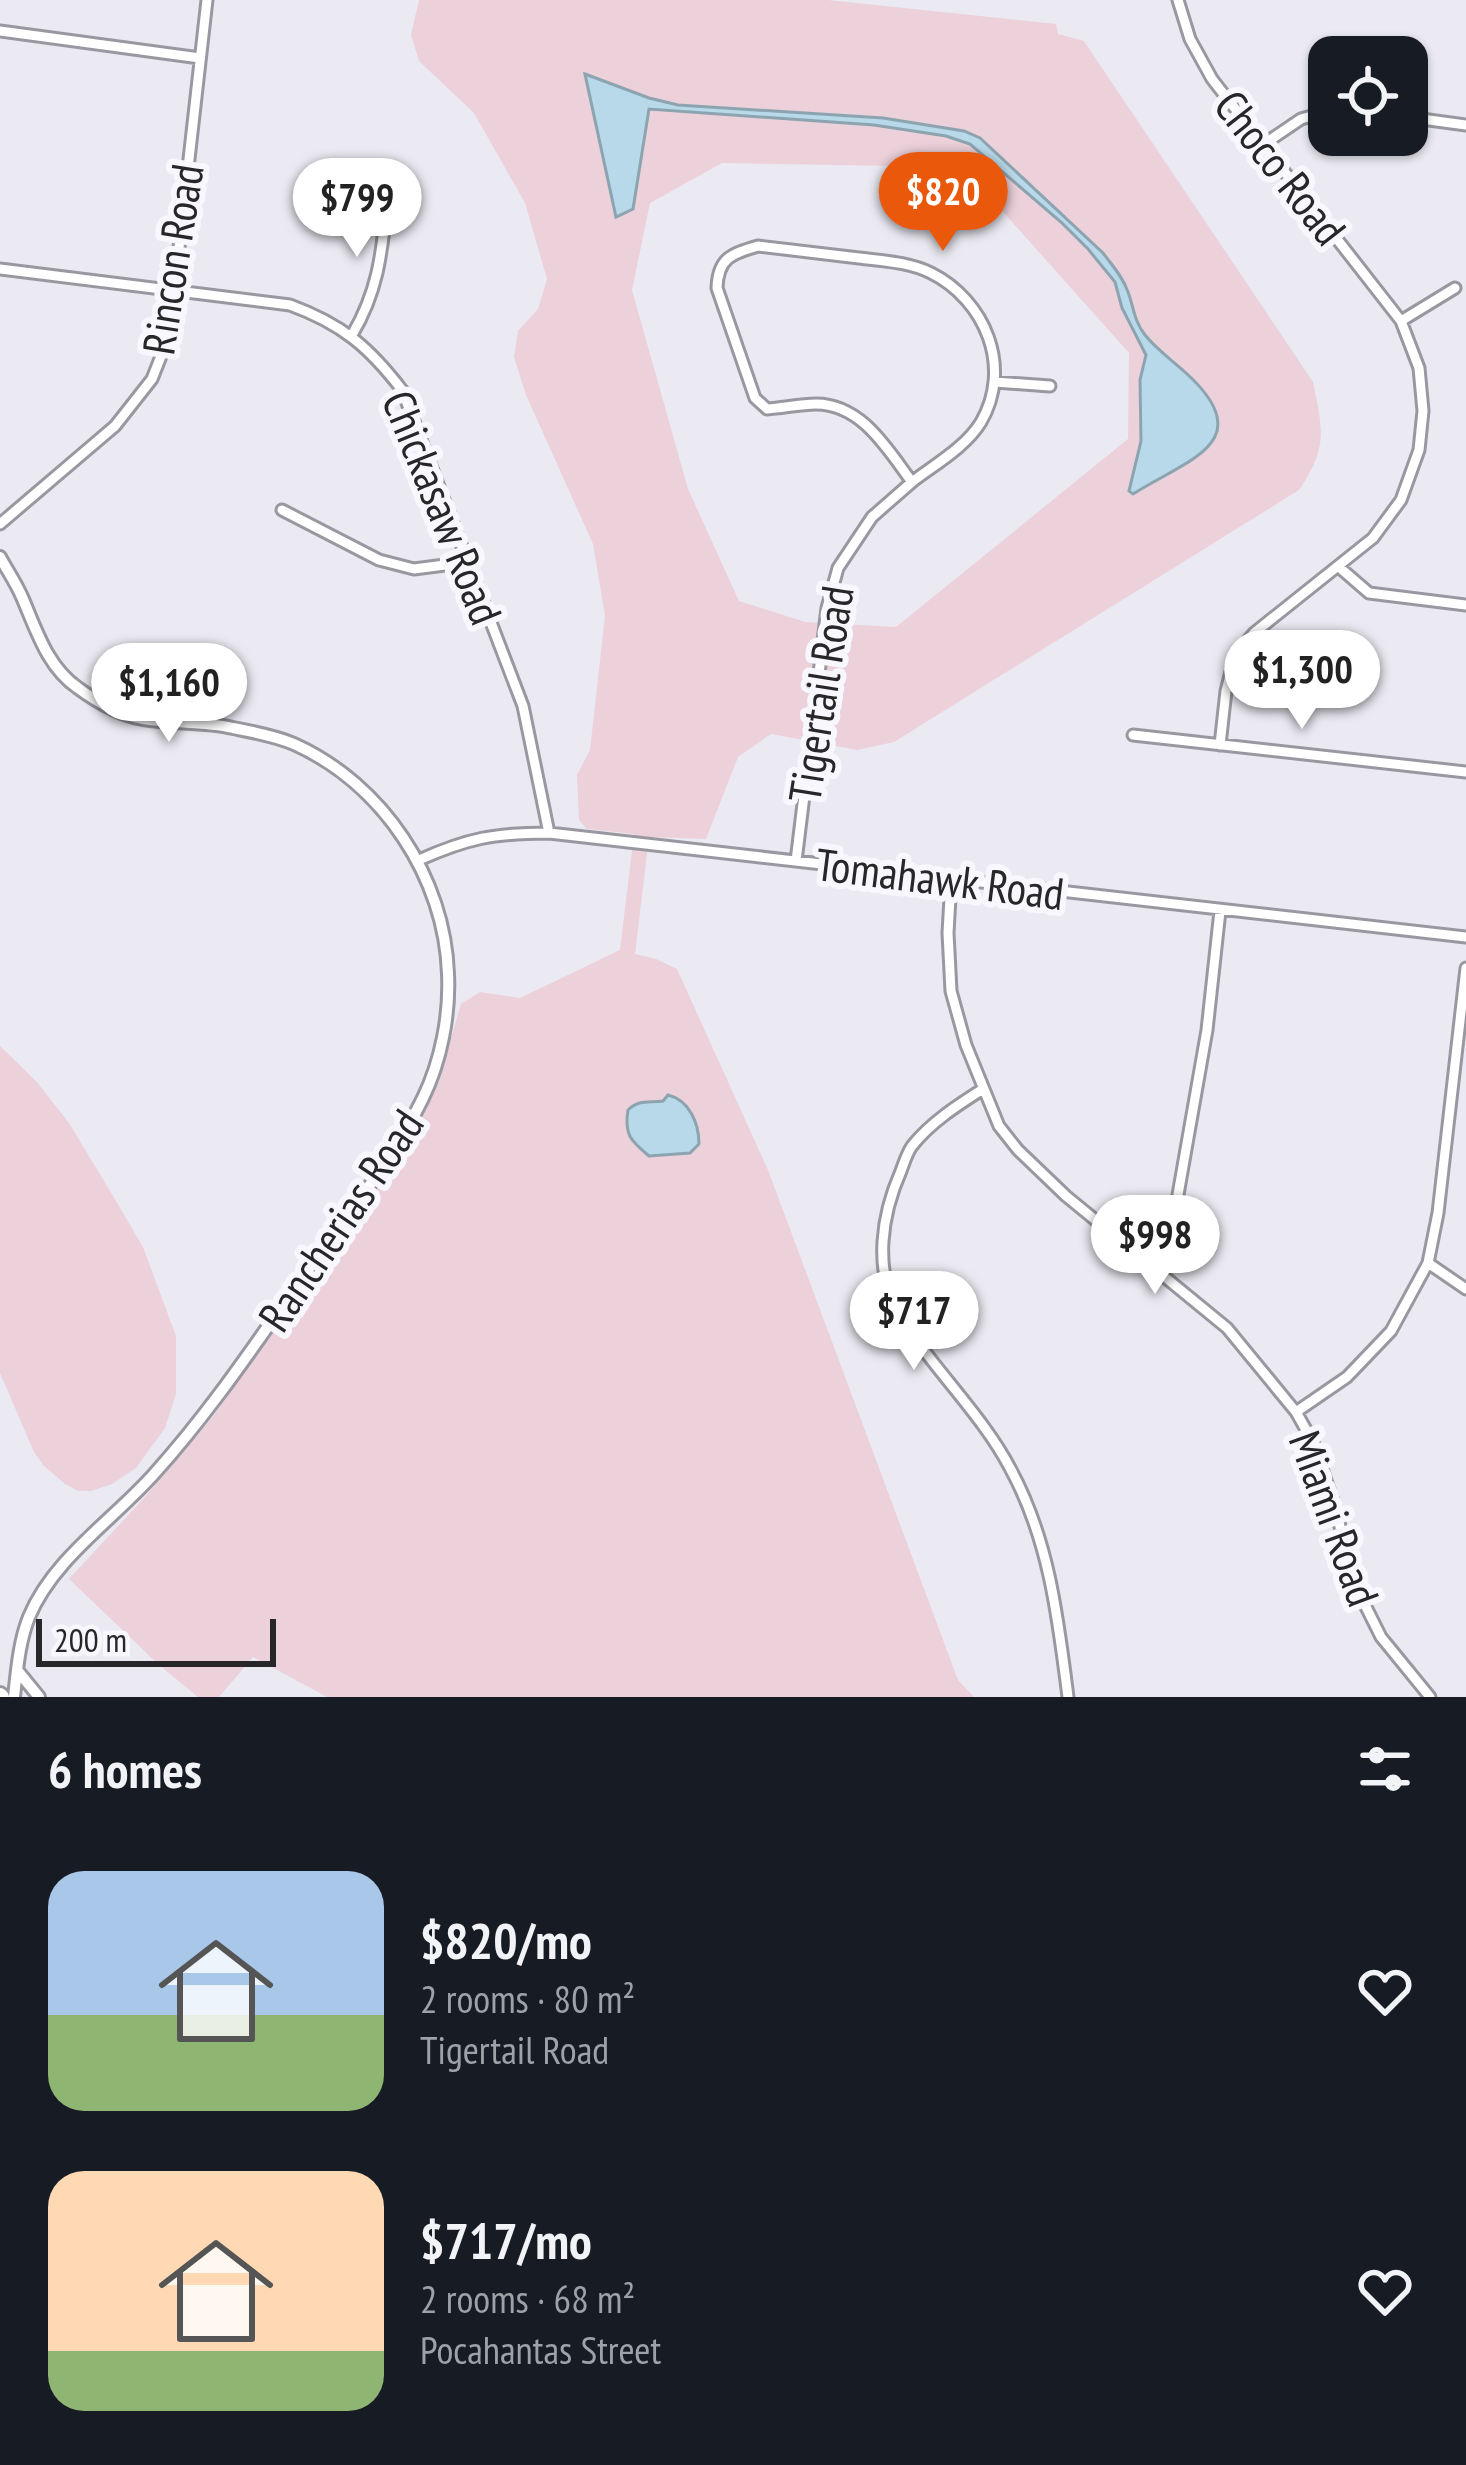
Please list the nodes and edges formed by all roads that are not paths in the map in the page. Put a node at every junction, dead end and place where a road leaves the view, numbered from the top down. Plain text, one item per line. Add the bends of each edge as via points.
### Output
1 (207, 0) edge
2 (1178, 0) edge
3 (0, 32) edge
4 (200, 58) junction
5 (1308, 117) edge
6 (1428, 119) edge
7 (1466, 124) edge
8 (1264, 144) junction
9 (388, 194) dead end
10 (0, 268) edge
11 (1455, 288) dead end
12 (174, 292) junction
13 (1402, 321) junction
14 (352, 335) junction
15 (995, 382) junction
16 (1050, 386) dead end
17 (912, 482) junction
18 (282, 510) dead end
19 (0, 524) edge
20 (0, 557) edge
21 (468, 562) junction
22 (1339, 567) junction
23 (1466, 605) edge
24 (1133, 735) dead end
25 (1220, 745) junction
26 (1466, 772) edge
27 (549, 833) junction
28 (419, 860) junction
29 (796, 861) junction
30 (951, 880) junction
31 (1220, 911) junction
32 (1466, 937) edge
33 (1466, 968) edge
34 (983, 1089) junction
35 (1145, 1260) junction
36 (1428, 1263) junction
37 (1466, 1289) edge
38 (1296, 1412) junction
39 (17, 1670) junction
40 (14, 1697) edge
41 (39, 1697) edge
42 (1068, 1697) edge
43 (1430, 1697) edge

1 - 4 street, Rincon Road
2 - 8 street, Choco Road via 1212,79
3 - 4 street
4 - 12 street, Rincon Road
5 - 8 street
6 - 7 street
8 - 13 street, Choco Road
9 - 14 street via 370,306
10 - 12 street, Chickasaw Road
11 - 13 street
12 - 14 street, Chickasaw Road via 290,305
12 - 19 street, Rincon Road via 169,337 152,379 115,426
13 - 22 street, Choco Road via 1419,368 1419,450 1401,500
14 - 21 street, Chickasaw Road via 402,390
15 - 16 street
15 - 17 street, Tigertail Road via 981,422
15 - 17 street via 993,352 972,304 929,272 758,246 728,257 717,288 755,398 766,410 819,403 845,410 871,427
17 - 29 street, Tigertail Road via 872,517 838,568 826,608
18 - 21 street via 379,560 414,569
20 - 28 street, Rancherias Road via 42,646 73,685 141,719 292,743 356,784
21 - 27 street, Chickasaw Road via 523,706
22 - 23 street via 1370,593
22 - 25 street, Choco Road via 1234,656
24 - 25 street
25 - 26 street
27 - 28 street, Tomahawk Road via 505,833
27 - 29 street, Tomahawk Road
28 - 39 street, Rancherias Road via 448,973 439,1053 422,1099 222,1393 40,1594
29 - 30 street, Tomahawk Road
30 - 31 street, Tomahawk Road
30 - 34 street, Miami Road via 951,991
31 - 32 street, Tomahawk Road
31 - 35 street via 1176,1206
33 - 36 street
34 - 35 street, Miami Road via 1018,1150
34 - 42 street via 910,1148 890,1197 886,1276 897,1310 1009,1465 1033,1517 1056,1600
35 - 38 street, Miami Road via 1227,1328
36 - 37 street
36 - 38 street via 1391,1331 1347,1377
38 - 43 street, Miami Road via 1337,1513 1351,1576 1382,1637
39 - 40 street, Rancherias Road
39 - 41 street

